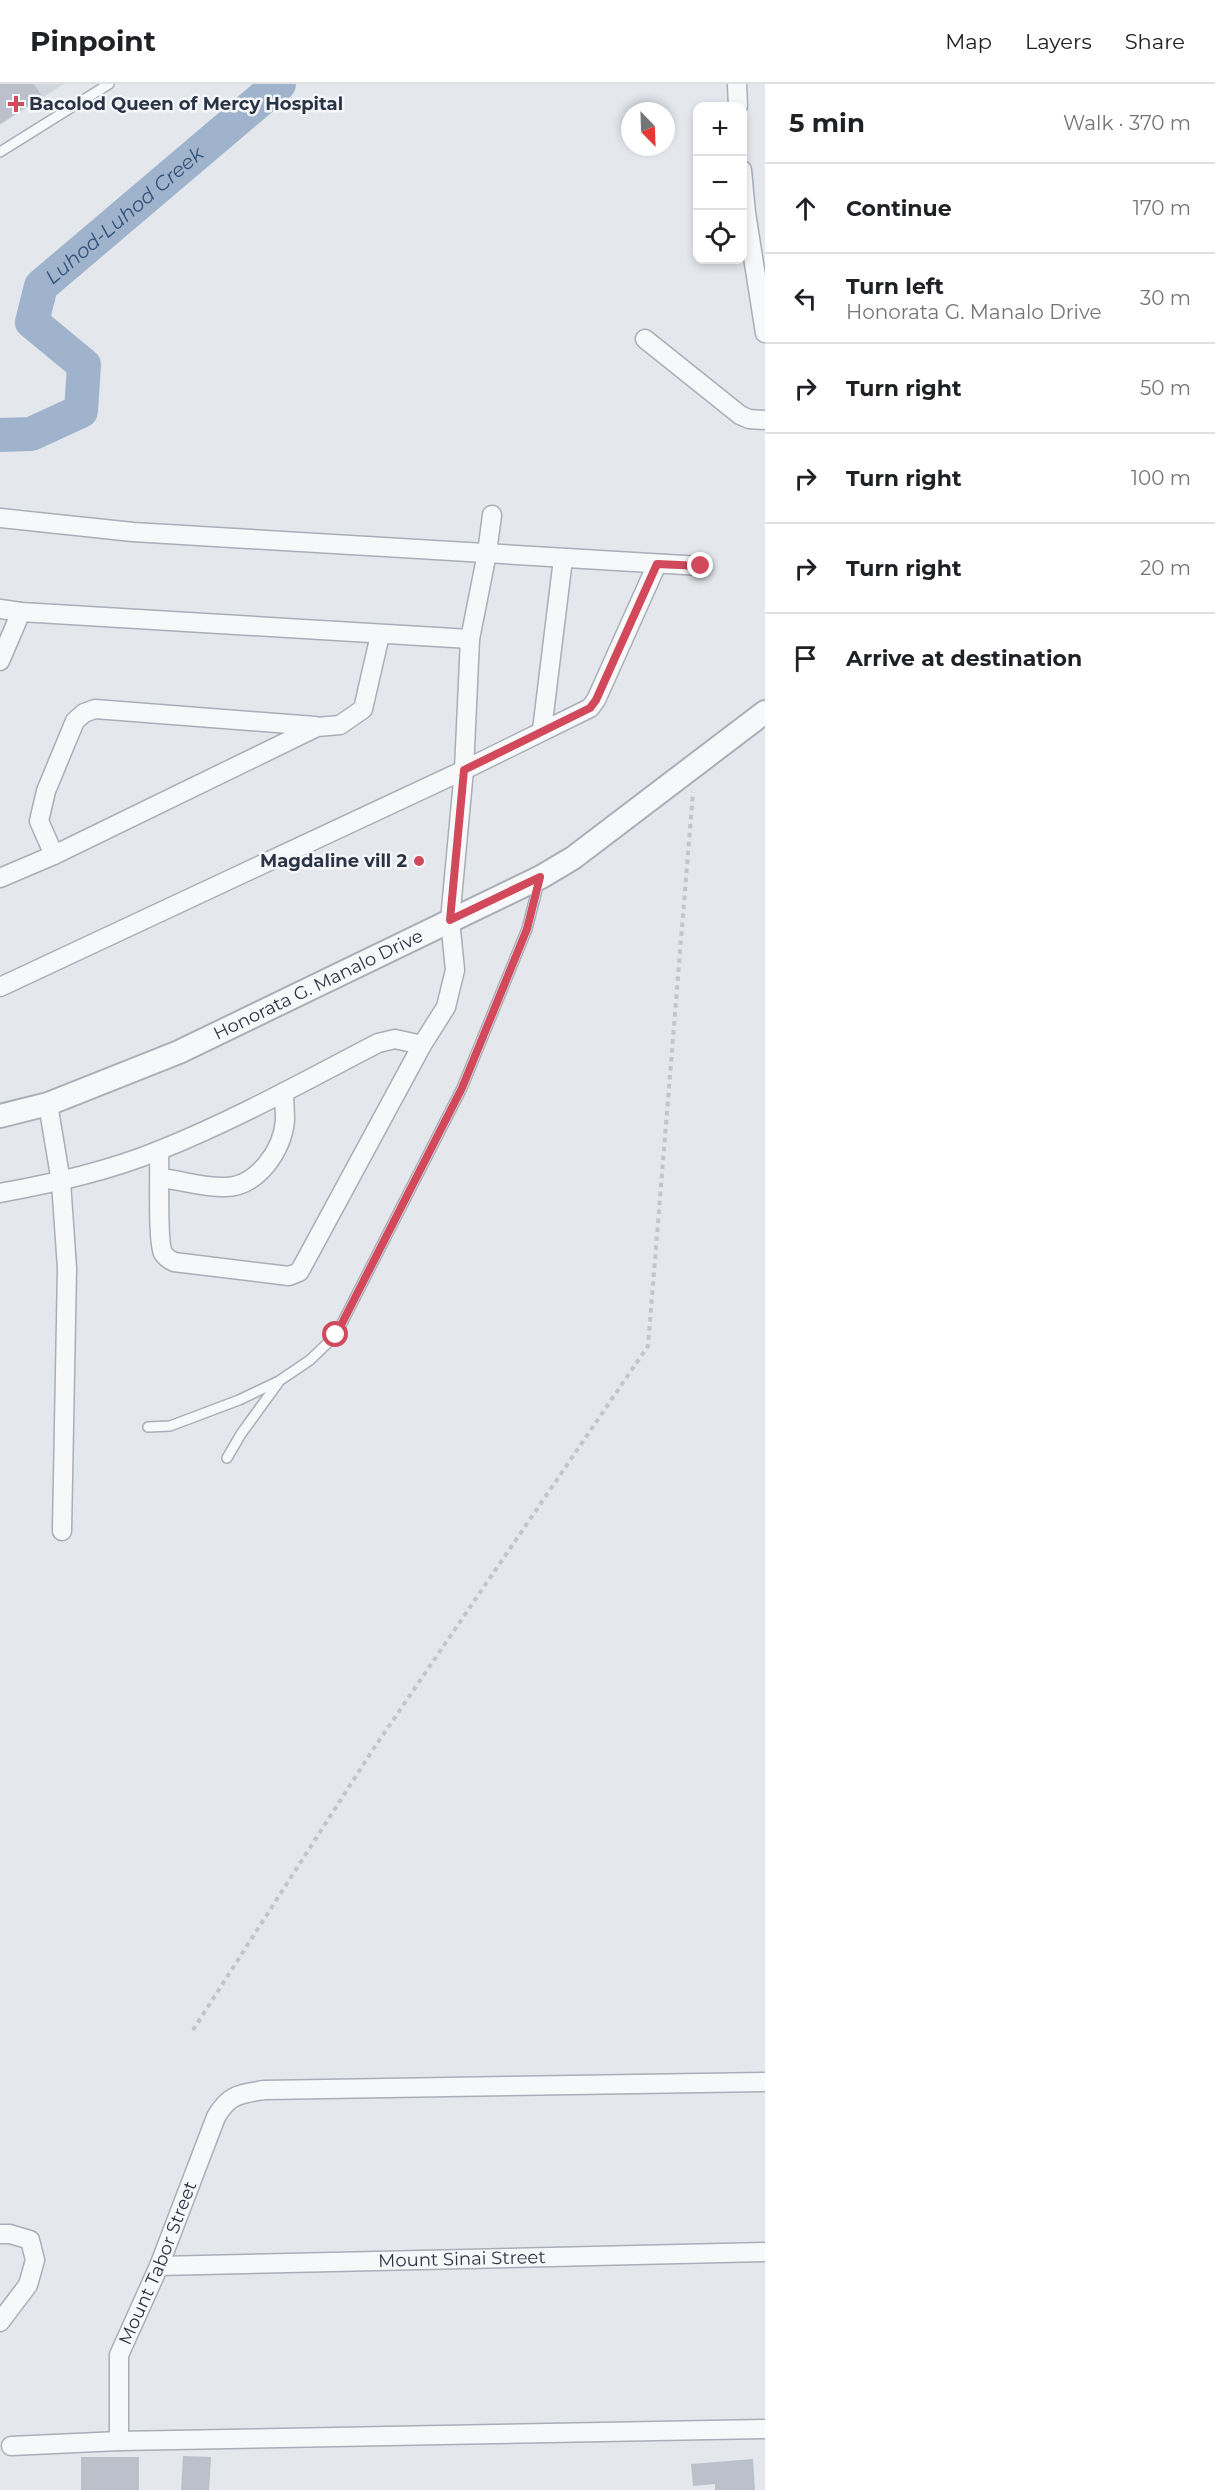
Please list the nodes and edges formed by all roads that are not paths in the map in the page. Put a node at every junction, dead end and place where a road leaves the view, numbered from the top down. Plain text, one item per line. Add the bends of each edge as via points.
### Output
1 (109, 84) edge
2 (737, 84) edge
3 (738, 102) edge
4 (0, 152) edge
5 (746, 210) edge
6 (765, 333) edge
7 (645, 339) dead end
8 (765, 420) edge
9 (492, 515) dead end
10 (0, 518) edge
11 (487, 553) junction
12 (563, 559) junction
13 (657, 564) junction
14 (701, 566) dead end
15 (0, 609) edge
16 (21, 612) junction
17 (380, 635) junction
18 (470, 639) junction
19 (0, 661) edge
20 (765, 712) edge
21 (317, 726) junction
22 (542, 730) junction
23 (464, 770) junction
24 (54, 855) junction
25 (540, 877) junction
26 (0, 878) edge
27 (450, 920) junction
28 (0, 987) edge
29 (422, 1045) junction
30 (284, 1092) junction
31 (48, 1104) junction
32 (0, 1116) edge
33 (159, 1151) junction
34 (160, 1178) junction
35 (61, 1182) junction
36 (0, 1193) edge
37 (279, 1381) junction
38 (148, 1427) dead end
39 (227, 1458) dead end
40 (62, 1531) dead end
41 (765, 2082) edge
42 (0, 2234) edge
43 (765, 2252) edge
44 (159, 2266) junction
45 (0, 2322) edge
46 (765, 2429) edge
47 (119, 2441) junction
48 (10, 2446) dead end

1 - 4 lane
2 - 3 street
5 - 6 street
7 - 8 street via 740,415
9 - 11 street
10 - 11 street via 133,531
11 - 12 street
11 - 18 street
12 - 13 street
12 - 22 street
13 - 14 street
13 - 22 street via 594,705
15 - 16 street
16 - 17 street
16 - 19 street
17 - 18 street
17 - 21 street via 363,710 340,725
18 - 23 street
20 - 25 street, Honorata G. Manalo Drive via 573,858
21 - 24 street
21 - 24 street via 95,709 84,713 75,721 39,820
22 - 23 street
23 - 27 street
23 - 28 street
24 - 26 street
25 - 27 street, Honorata G. Manalo Drive
25 - 37 lane via 527,929 462,1088 336,1335 310,1360
27 - 29 street via 455,970 446,1007
27 - 31 street, Honorata G. Manalo Drive via 179,1052
29 - 30 street via 395,1039 378,1042
29 - 34 street via 295,1275 168,1259 161,1242
30 - 33 street
30 - 34 street via 285,1122 275,1154 250,1180 223,1188
31 - 32 street, Honorata G. Manalo Drive
31 - 35 street
33 - 34 street
33 - 35 street
35 - 36 street
35 - 40 street via 67,1268
37 - 38 lane via 170,1426
37 - 39 lane
41 - 44 street, Mount Tabor Street via 264,2090 234,2097 224,2103 216,2117
42 - 45 street via 30,2241 35,2260 28,2285
43 - 44 street, Mount Sinai Street
44 - 47 street, Mount Tabor Street via 118,2355
46 - 47 street
47 - 48 street

